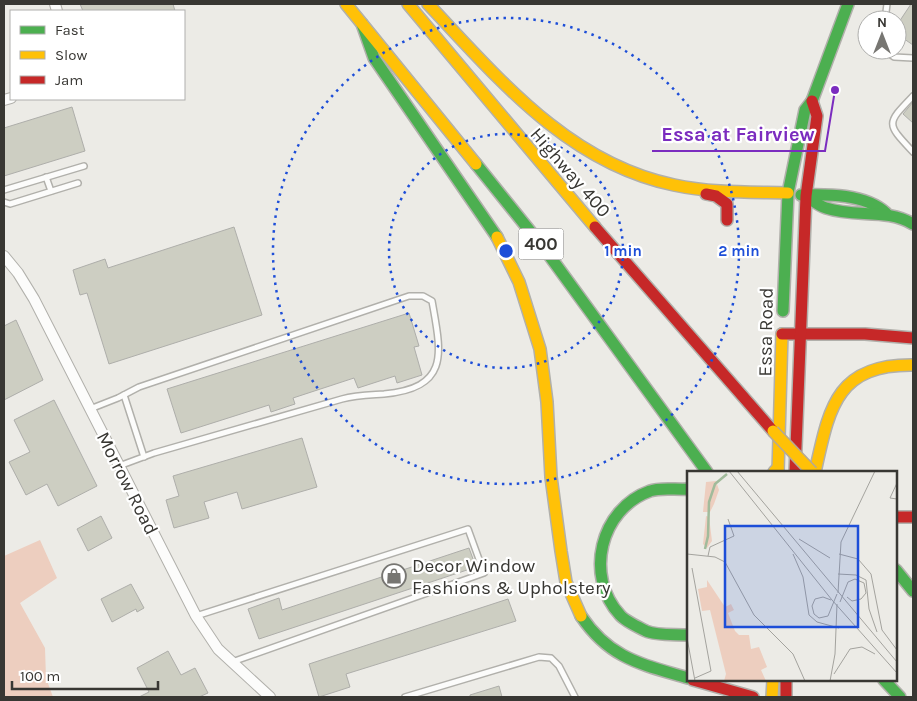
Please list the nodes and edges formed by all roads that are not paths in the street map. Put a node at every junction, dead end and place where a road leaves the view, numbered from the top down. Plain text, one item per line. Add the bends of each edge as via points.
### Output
1 (346, 4) edge
2 (408, 4) edge
3 (428, 4) edge
4 (848, 4) edge
5 (362, 24) junction
6 (913, 96) edge
7 (812, 101) junction
8 (912, 149) edge
9 (84, 166) dead end
10 (46, 177) junction
11 (78, 183) dead end
12 (674, 185) junction
13 (4, 190) edge
14 (51, 191) junction
15 (788, 193) junction
16 (806, 196) junction
17 (4, 202) edge
18 (727, 220) dead end
19 (913, 224) edge
20 (4, 256) edge
21 (782, 334) junction
22 (801, 334) junction
23 (913, 338) edge
24 (913, 365) edge
25 (124, 396) junction
26 (90, 409) junction
27 (144, 457) junction
28 (119, 466) junction
29 (706, 471) edge
30 (777, 471) edge
31 (795, 471) edge
32 (812, 471) edge
33 (813, 471) edge
34 (687, 489) edge
35 (897, 517) edge
36 (913, 517) edge
37 (897, 571) edge
38 (913, 591) edge
39 (196, 616) junction
40 (687, 635) edge
41 (232, 662) junction
42 (687, 678) edge
43 (697, 681) edge
44 (772, 681) edge
45 (786, 681) edge
46 (885, 681) edge
47 (270, 697) edge
48 (405, 697) edge
49 (575, 697) edge
50 (753, 697) edge
51 (772, 697) edge
52 (786, 697) edge
53 (900, 697) edge

1 - 5 main road, 400
2 - 32 main road, Highway 400 / 400, bridge via 526,147 773,432
3 - 12 main road via 536,116 588,155 622,170
4 - 7 main road, Essa Road
5 - 29 main road, 400 via 546,250
5 - 42 main road via 374,58 501,243 519,282 540,349 561,551 566,582 580,613 594,635 613,650 636,662
6 - 8 lane via 893,117 893,129
7 - 15 main road, Essa Road via 805,110
7 - 16 main road, Essa Road via 817,116
9 - 10 lane
10 - 13 lane
10 - 14 lane
11 - 14 lane
12 - 15 main road
12 - 18 main road via 687,192 721,198 726,204
14 - 17 lane via 10,204
15 - 16 main road
15 - 21 main road, Essa Road
16 - 19 main road via 826,208 879,216 886,213
16 - 22 main road, Essa Road
20 - 26 street, Morrow Road via 34,299
21 - 22 main road
21 - 30 main road, Essa Road
22 - 23 main road
22 - 31 main road, Essa Road
24 - 33 main road via 878,369 860,377 838,397
25 - 26 lane
25 - 27 lane
25 - 27 lane via 139,387 409,296 423,296 432,301 440,346 438,363 426,381 386,394 342,399
26 - 28 street, Morrow Road
27 - 28 lane
28 - 39 street, Morrow Road
34 - 40 main road via 657,489 624,506 612,520 598,555 602,587 612,607 631,625 653,635
35 - 36 main road
37 - 38 main road
39 - 41 street, Morrow Road via 218,649
39 - 41 lane via 468,529 484,573
41 - 47 street, Morrow Road
43 - 50 main road
44 - 51 main road
45 - 52 main road
46 - 53 main road
48 - 49 lane via 539,657 551,658 559,666

